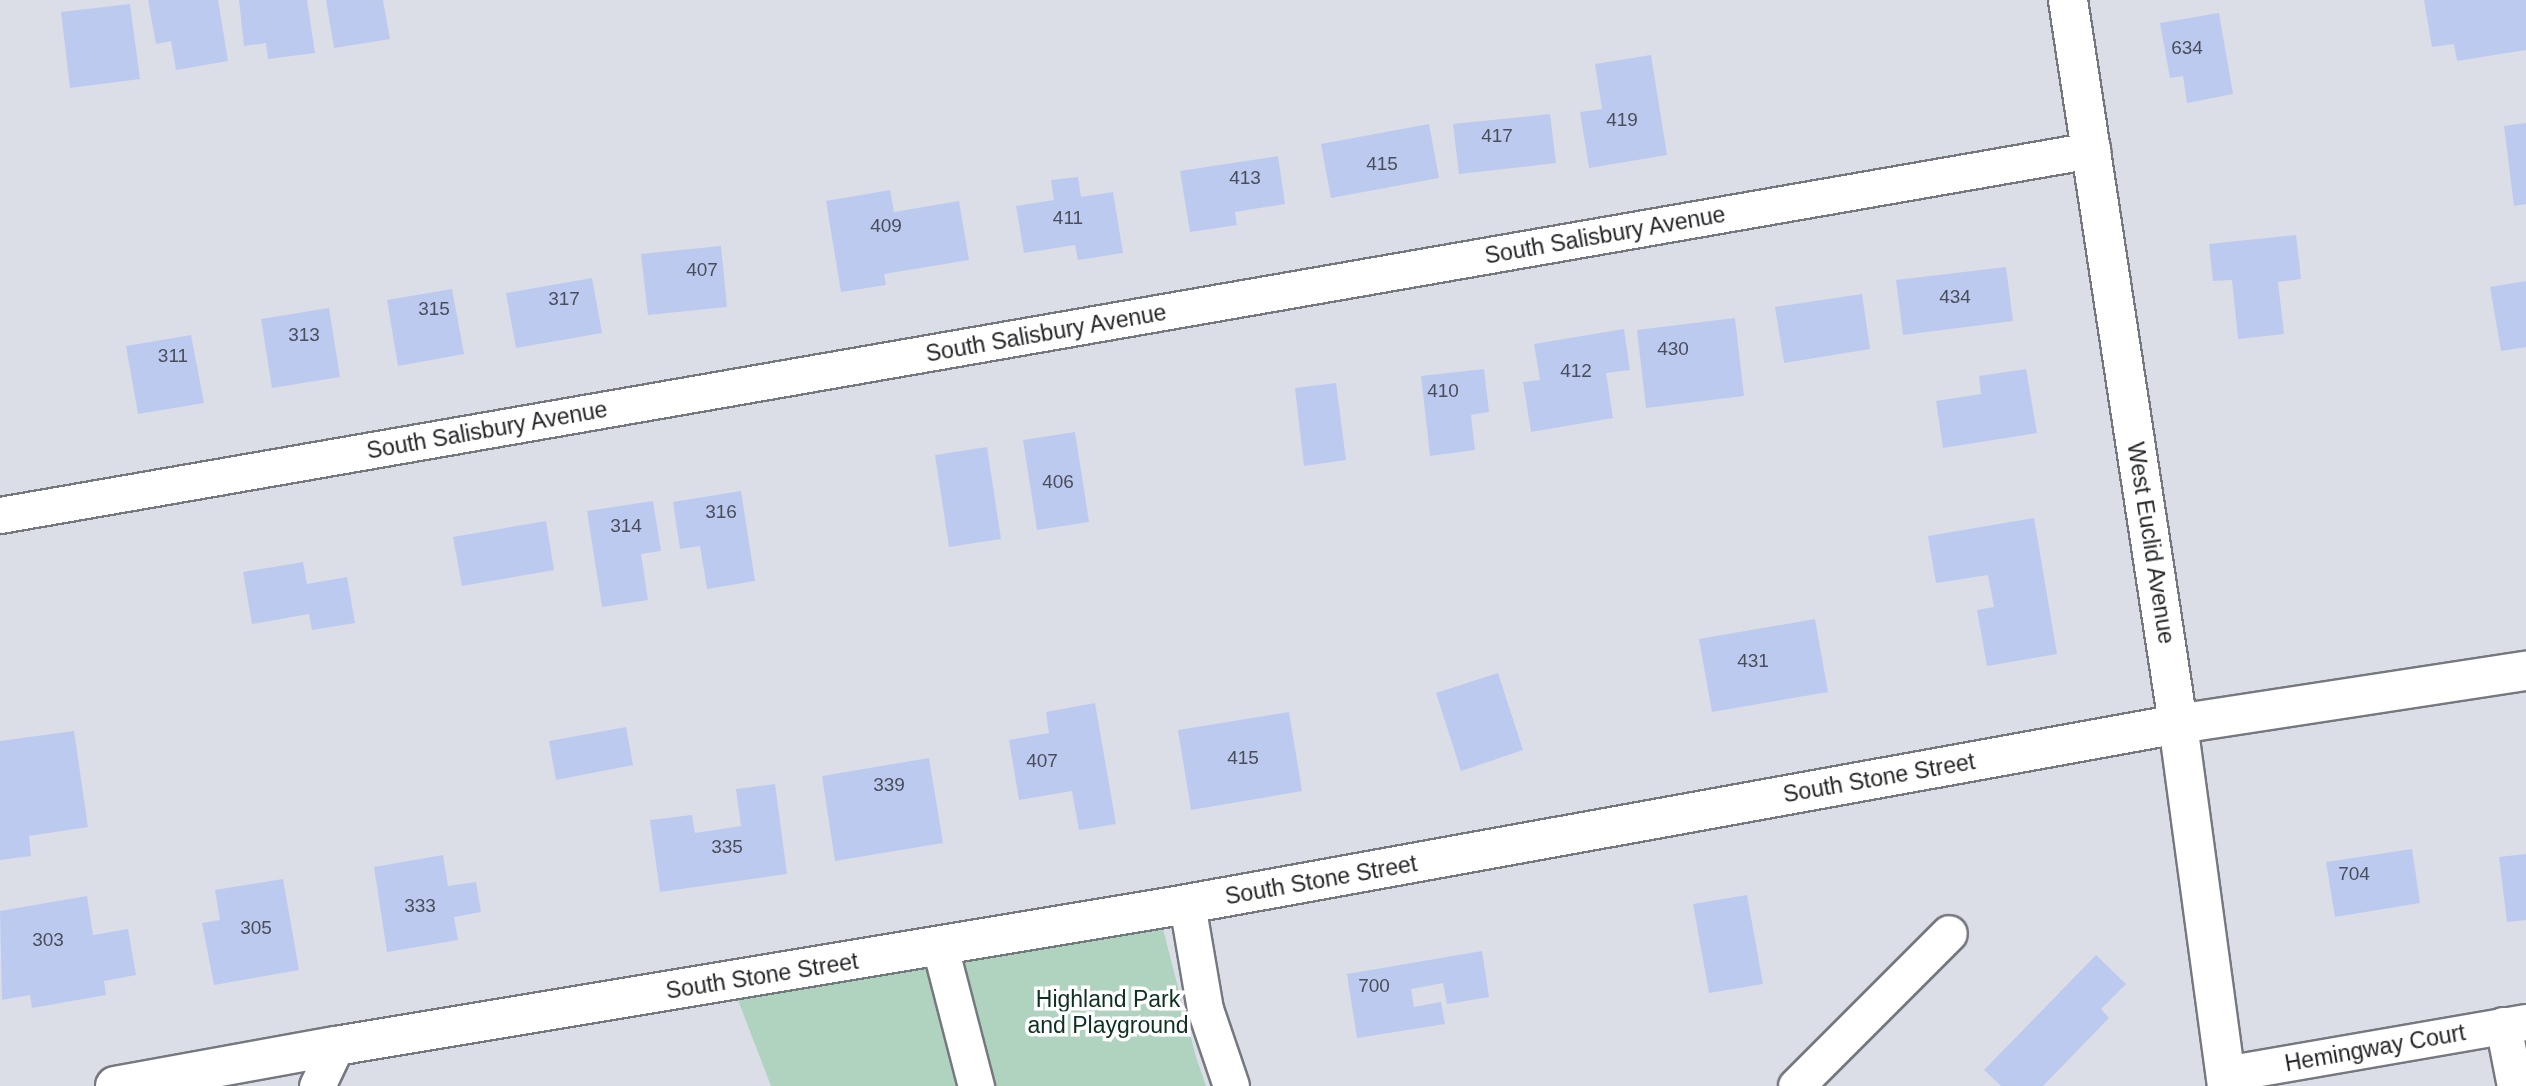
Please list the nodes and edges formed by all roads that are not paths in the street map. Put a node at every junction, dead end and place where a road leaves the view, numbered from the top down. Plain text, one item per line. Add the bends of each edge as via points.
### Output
1 (2068, 0) edge
2 (2092, 150) junction
3 (0, 515) edge
4 (2526, 671) edge
5 (2178, 724) junction
6 (1186, 904) junction
7 (1949, 933) dead end
8 (940, 947) junction
9 (2515, 1023) edge
10 (336, 1045) junction
11 (2226, 1080) edge
12 (115, 1086) edge
13 (317, 1086) edge
14 (976, 1086) edge
15 (1231, 1086) edge
16 (1796, 1086) edge
17 (2515, 1086) edge

1 - 2 street, West Euclid Avenue
2 - 3 street, South Salisbury Avenue
2 - 5 street, West Euclid Avenue
4 - 5 street, South Stone Street
5 - 6 street, South Stone Street
5 - 11 street, West Euclid Avenue
6 - 8 street, South Stone Street
6 - 15 street via 1205,1009
7 - 16 street
8 - 10 street, South Stone Street
8 - 14 street
9 - 11 street, Hemingway Court
9 - 17 street
10 - 12 street, South Stone Street
10 - 13 street

